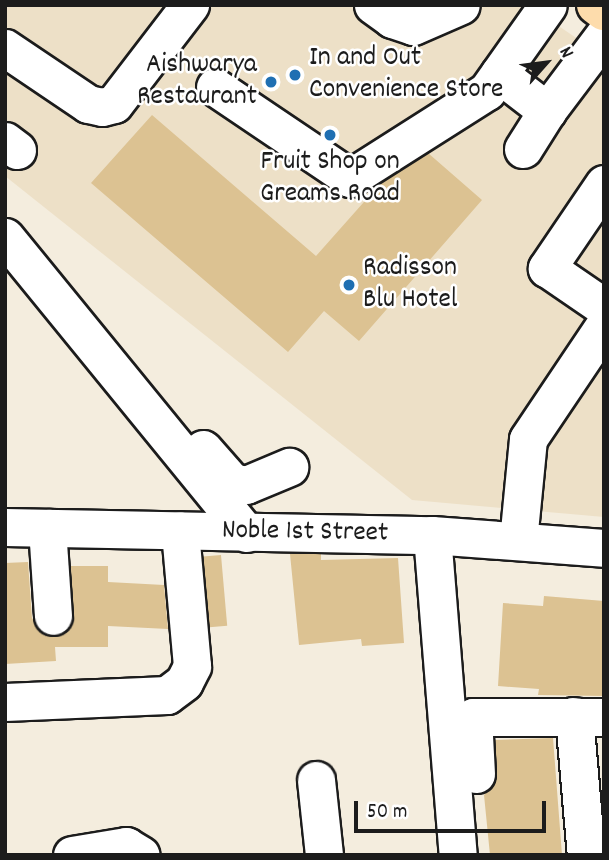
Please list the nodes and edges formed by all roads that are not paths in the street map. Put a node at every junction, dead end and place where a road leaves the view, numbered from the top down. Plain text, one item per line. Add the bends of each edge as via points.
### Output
1 (190, 5) edge
2 (373, 5) edge
3 (460, 5) edge
4 (548, 5) edge
5 (596, 5) edge
6 (604, 10) edge
7 (604, 35) edge
8 (5, 48) edge
9 (499, 74) junction
10 (215, 88) dead end
11 (547, 111) junction
12 (523, 149) dead end
13 (604, 184) edge
14 (5, 237) edge
15 (604, 307) edge
16 (604, 326) edge
17 (129, 363) dead end
18 (19, 521) edge
19 (180, 531) junction
20 (246, 533) junction
21 (289, 534) junction
22 (432, 535) junction
23 (518, 541) junction
24 (604, 548) edge
25 (53, 616) dead end
26 (5, 702) edge
27 (589, 717) edge
28 (316, 780) dead end
29 (133, 850) edge
30 (72, 855) edge
31 (324, 855) edge
32 (458, 855) edge
33 (482, 855) edge
34 (586, 855) edge

1 - 8 street via 114,104 102,107 88,104
2 - 3 street via 392,19 414,26
4 - 9 street
5 - 6 main road
7 - 11 street
9 - 10 street via 487,91 350,178
9 - 11 street
11 - 12 street
13 - 15 street via 547,268
14 - 20 street
16 - 23 street via 528,439
17 - 21 street via 232,482 246,485 274,474
18 - 19 street, Noble 1st Street
18 - 25 street
19 - 20 street, Noble 1st Street
19 - 26 street via 192,666 184,682 167,695
20 - 21 street, Noble 1st Street
21 - 22 street, Noble 1st Street
22 - 23 street, Noble 1st Street
22 - 32 street
23 - 24 street, Noble 1st Street
27 - 33 street via 473,717
27 - 34 street
28 - 31 street
29 - 30 street

